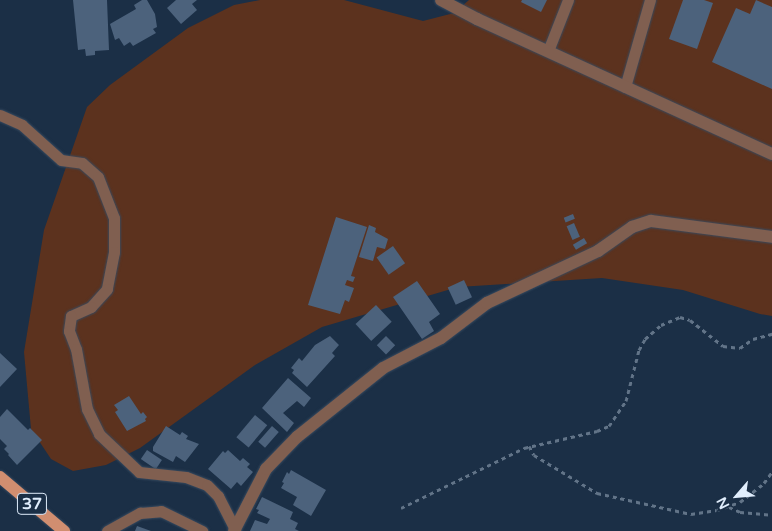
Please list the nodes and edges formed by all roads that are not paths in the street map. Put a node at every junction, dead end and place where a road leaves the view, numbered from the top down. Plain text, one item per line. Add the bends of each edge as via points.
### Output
1 (441, 0) edge
2 (568, 0) edge
3 (650, 0) edge
4 (548, 51) junction
5 (624, 87) junction
6 (0, 115) edge
7 (772, 154) edge
8 (772, 237) edge
9 (0, 478) edge
10 (235, 530) edge
11 (64, 531) edge
12 (107, 531) edge
13 (202, 531) edge

1 - 4 street
2 - 4 lane
3 - 5 lane
4 - 5 street
5 - 7 street
6 - 10 lane via 22,125 61,160 82,164 98,177 114,218 114,252 107,289 91,307 71,316 69,331 76,349 87,409 99,434 139,472 186,477 207,485 218,496
8 - 10 street via 651,221 632,227 598,251 487,303 441,338 383,368 297,436 266,469
9 - 11 main road, 37
12 - 13 lane via 140,513 161,511

